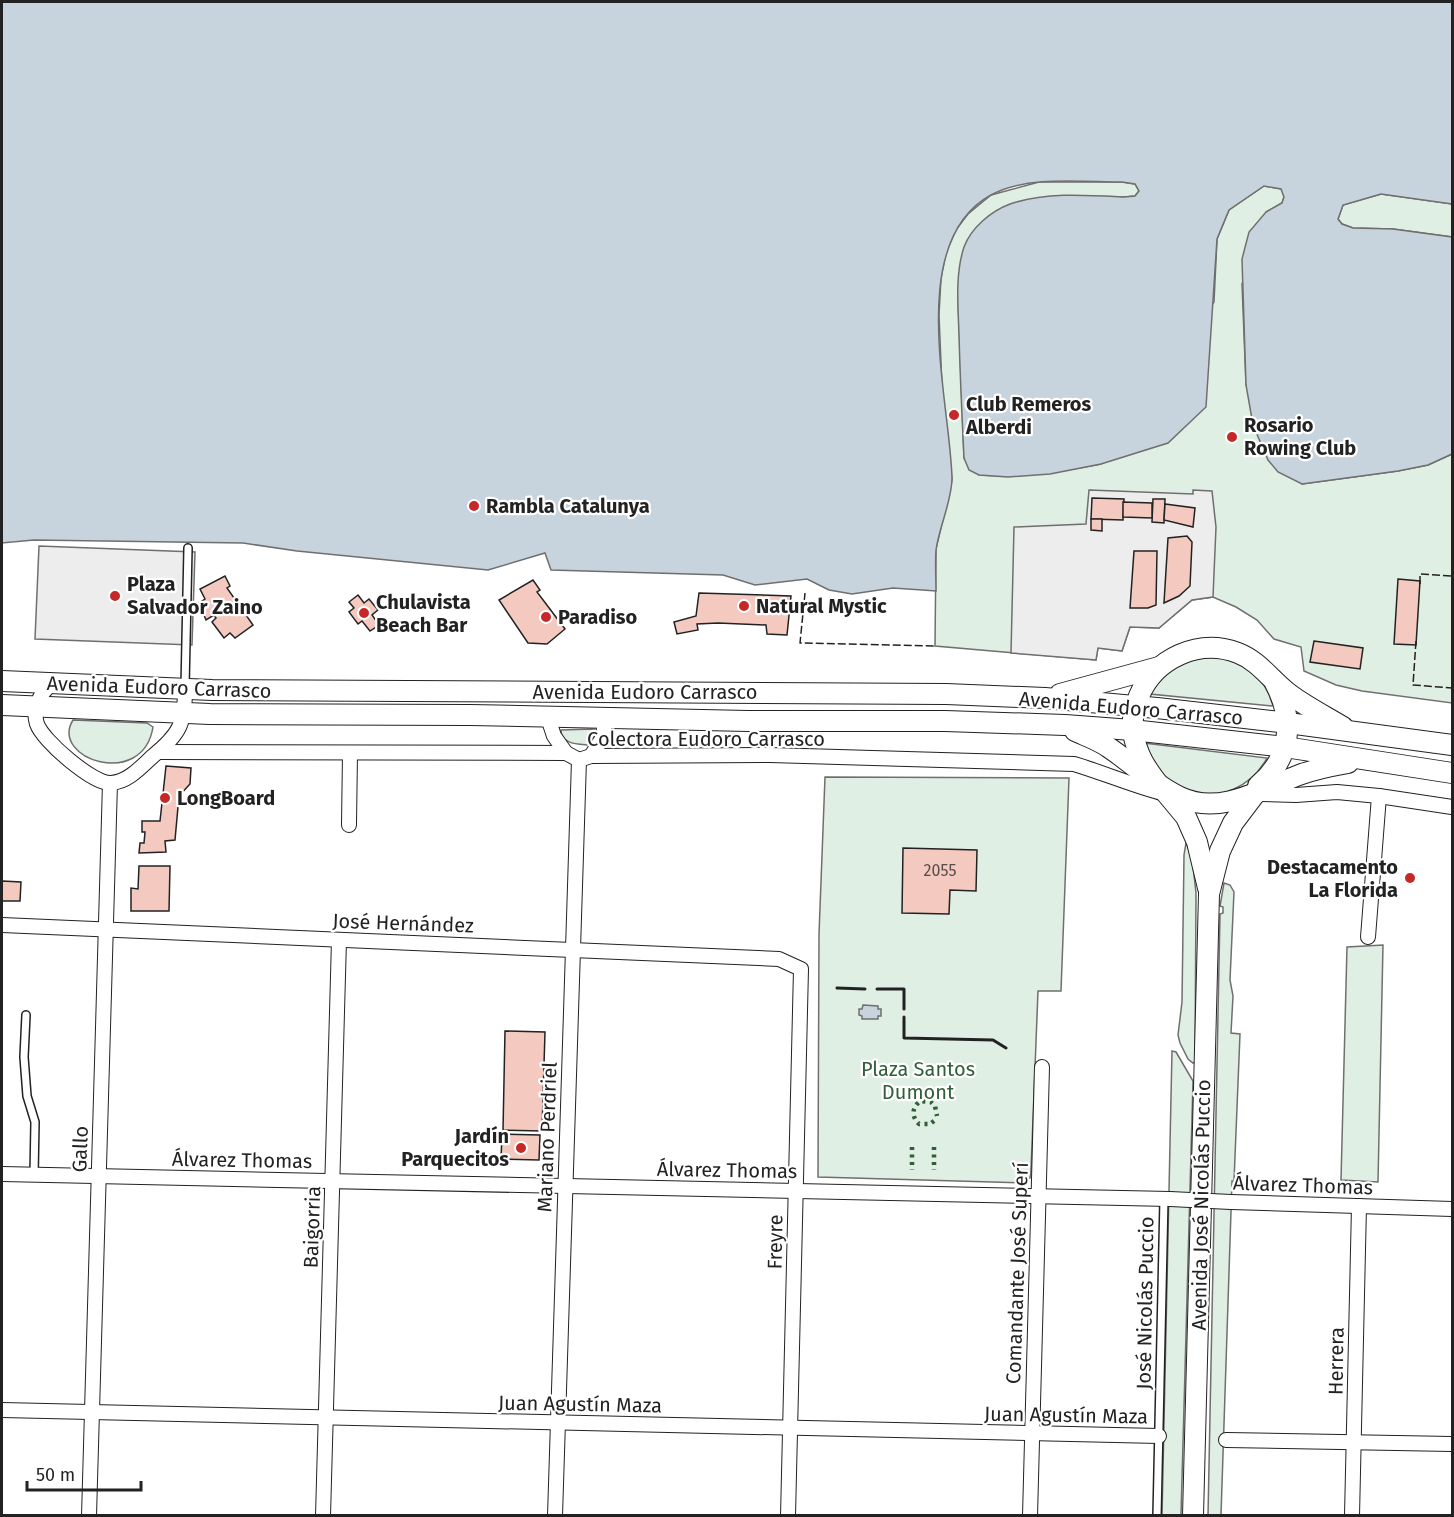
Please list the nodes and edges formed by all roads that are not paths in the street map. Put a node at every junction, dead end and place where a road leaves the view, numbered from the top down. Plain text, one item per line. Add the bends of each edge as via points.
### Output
1 (188, 548) dead end
2 (1159, 667) junction
3 (1272, 678) junction
4 (2, 681) edge
5 (52, 684) junction
6 (185, 689) junction
7 (1045, 698) junction
8 (2, 705) edge
9 (1135, 706) junction
10 (36, 707) junction
11 (185, 713) junction
12 (548, 718) junction
13 (605, 719) junction
14 (1288, 723) junction
15 (1065, 726) junction
16 (1132, 730) junction
17 (1351, 731) junction
18 (1452, 745) edge
19 (1285, 747) junction
20 (158, 752) junction
21 (350, 753) junction
22 (566, 753) junction
23 (585, 758) junction
24 (1367, 760) junction
25 (1452, 773) edge
26 (110, 783) junction
27 (1262, 786) junction
28 (1167, 795) junction
29 (1379, 796) junction
30 (1452, 807) edge
31 (349, 825) dead end
32 (1209, 894) junction
33 (2, 925) edge
34 (106, 929) junction
35 (1368, 937) dead end
36 (339, 940) junction
37 (573, 950) junction
38 (801, 969) joint
39 (26, 1015) dead end
40 (1042, 1068) dead end
41 (2, 1174) edge
42 (34, 1175) junction
43 (99, 1176) junction
44 (333, 1181) junction
45 (565, 1186) junction
46 (795, 1191) junction
47 (1038, 1196) junction
48 (1167, 1199) junction
49 (1359, 1206) junction
50 (1452, 1209) edge
51 (2, 1410) edge
52 (92, 1412) junction
53 (326, 1417) junction
54 (558, 1423) junction
55 (790, 1428) junction
56 (1032, 1433) junction
57 (1159, 1436) junction
58 (1226, 1440) dead end
59 (1354, 1441) junction
60 (1452, 1444) edge
61 (89, 1515) edge
62 (323, 1515) edge
63 (555, 1515) edge
64 (788, 1515) edge
65 (1029, 1515) edge
66 (1157, 1515) edge
67 (1193, 1515) edge
68 (1352, 1515) edge

1 - 6 lane
2 - 3 main road via 1197,649 1218,648 1257,663
2 - 7 main road
2 - 9 main road via 1144,685
3 - 14 main road via 1283,699
3 - 17 main road via 1289,694
4 - 5 main road, Avenida Eudoro Carrasco
5 - 6 main road, Avenida Eudoro Carrasco
5 - 10 street
6 - 7 main road, Avenida Eudoro Carrasco
6 - 11 street
7 - 9 main road, Avenida Eudoro Carrasco
8 - 10 main road, Avenida Eudoro Carrasco
9 - 14 main road, Avenida Eudoro Carrasco
9 - 16 main road
10 - 11 main road, Avenida Eudoro Carrasco
10 - 26 street via 42,733 80,768
11 - 12 main road, Avenida Eudoro Carrasco
11 - 20 street via 178,730
12 - 13 main road, Avenida Eudoro Carrasco
12 - 22 street
13 - 15 main road, Avenida Eudoro Carrasco
13 - 23 street, Mariano Perdriel via 603,737
14 - 17 main road, Avenida Eudoro Carrasco
14 - 19 main road
15 - 16 main road, Avenida Eudoro Carrasco
15 - 28 main road via 1106,746
16 - 19 main road, Avenida Eudoro Carrasco
16 - 28 main road, Avenida José Nicolás Puccio via 1140,760
17 - 18 main road, Avenida Eudoro Carrasco
19 - 24 main road, Avenida Eudoro Carrasco
19 - 27 main road, Avenida José Nicolás Puccio
20 - 21 street, Colectora Eudoro Carrasco
20 - 26 street via 126,779
21 - 22 street, Colectora Eudoro Carrasco
21 - 31 street
22 - 23 street, Colectora Eudoro Carrasco
23 - 28 street, Colectora Eudoro Carrasco via 770,755 1074,764
23 - 37 street, Mariano Perdriel
24 - 25 main road, Avenida Eudoro Carrasco
24 - 27 main road via 1323,767
26 - 34 street, Gallo
27 - 28 main road via 1233,800 1207,804
27 - 29 street via 1296,795 1337,792
27 - 32 main road, Avenida José Nicolás Puccio via 1233,823 1220,851
28 - 32 main road, Avenida José Nicolás Puccio via 1197,842
29 - 30 street
29 - 35 street
32 - 67 main road, Avenida José Nicolás Puccio
33 - 34 street, José Hernández
34 - 36 street, José Hernández
34 - 43 street, Gallo
36 - 37 street, José Hernández
36 - 44 street, Baigorria
37 - 38 street, José Hernández via 779,959
37 - 45 street, Mariano Perdriel
38 - 46 street, Freyre
39 - 42 lane via 24,1057 27,1096 35,1122
40 - 47 street, Comandante José Superí
41 - 42 street, Álvarez Thomas
42 - 43 street, Álvarez Thomas
43 - 44 street, Álvarez Thomas
43 - 52 street, Gallo
44 - 45 street, Álvarez Thomas
44 - 53 street, Baigorria
45 - 46 street, Álvarez Thomas
45 - 54 street, Mariano Perdriel
46 - 47 street, Álvarez Thomas
46 - 55 street, Freyre
47 - 48 street, Álvarez Thomas
47 - 56 street, Comandante José Superí
48 - 49 street, Álvarez Thomas, bridge
48 - 57 lane, José Nicolás Puccio
49 - 50 street, Álvarez Thomas
49 - 59 street, Herrera
51 - 52 street, Juan Agustín Maza
52 - 53 street, Juan Agustín Maza
52 - 61 street, Gallo
53 - 54 street, Juan Agustín Maza
53 - 62 street, Baigorria
54 - 55 street, Juan Agustín Maza
54 - 63 street, Mariano Perdriel
55 - 56 street, Juan Agustín Maza
55 - 64 street, Freyre
56 - 57 street, Juan Agustín Maza
56 - 65 street, Comandante José Superí
57 - 66 lane, José Nicolás Puccio
58 - 59 street
59 - 60 street
59 - 68 street, Herrera

